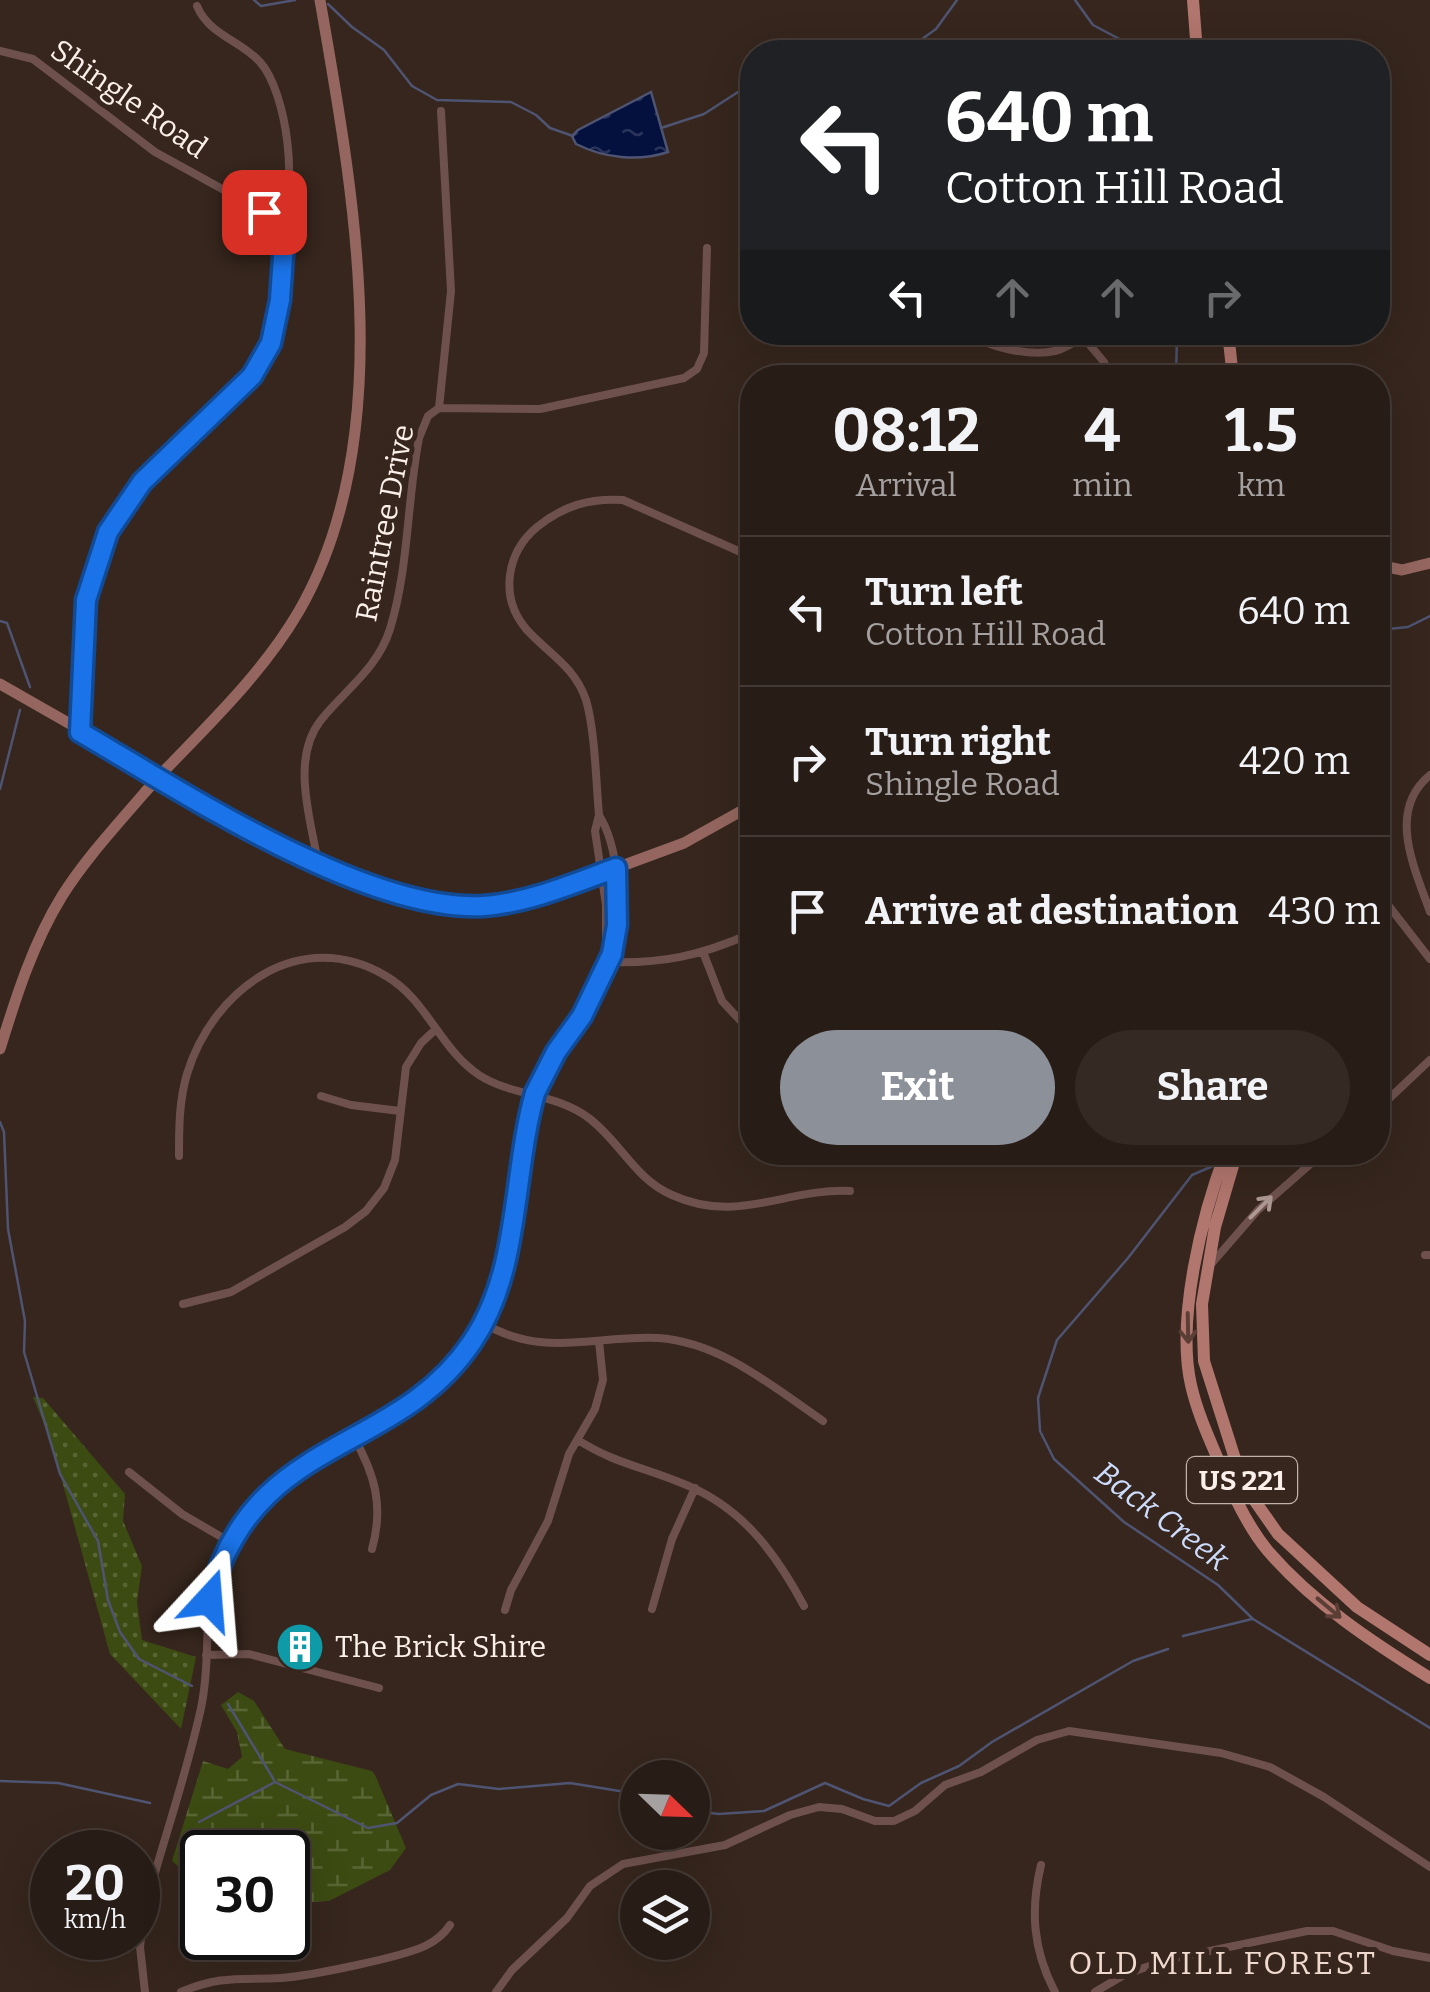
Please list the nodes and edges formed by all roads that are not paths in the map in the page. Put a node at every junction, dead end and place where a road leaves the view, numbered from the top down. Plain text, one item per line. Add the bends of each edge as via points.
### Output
1 (320, 0) edge
2 (1193, 0) edge
3 (197, 6) dead end
4 (1196, 40) edge
5 (0, 51) edge
6 (441, 110) dead end
7 (278, 226) junction
8 (708, 248) dead end
9 (998, 345) edge
10 (1069, 345) edge
11 (1090, 345) edge
12 (1105, 365) edge
13 (439, 408) junction
14 (740, 552) edge
15 (1430, 563) edge
16 (1390, 567) edge
17 (0, 684) edge
18 (80, 732) junction
19 (1430, 774) edge
20 (740, 812) edge
21 (600, 815) junction
22 (318, 863) junction
23 (616, 868) junction
24 (600, 874) junction
25 (1390, 907) edge
26 (1430, 912) edge
27 (740, 938) edge
28 (703, 952) junction
29 (1430, 959) edge
30 (606, 962) junction
31 (740, 1020) edge
32 (436, 1029) junction
33 (0, 1049) edge
34 (1430, 1060) edge
35 (535, 1093) junction
36 (321, 1096) dead end
37 (1390, 1098) edge
38 (400, 1111) junction
39 (179, 1156) dead end
40 (1222, 1165) edge
41 (1233, 1165) edge
42 (1309, 1165) edge
43 (850, 1191) dead end
44 (1206, 1270) junction
45 (183, 1304) dead end
46 (484, 1323) junction
47 (598, 1341) junction
48 (822, 1421) dead end
49 (353, 1436) junction
50 (578, 1440) junction
51 (128, 1472) dead end
52 (695, 1488) junction
53 (230, 1542) junction
54 (372, 1550) dead end
55 (804, 1606) dead end
56 (505, 1610) dead end
57 (652, 1610) dead end
58 (206, 1655) junction
59 (1430, 1655) edge
60 (1430, 1678) edge
61 (379, 1688) dead end
62 (1041, 1864) dead end
63 (1430, 1868) edge
64 (450, 1925) dead end
65 (1430, 1958) edge
66 (145, 1992) edge
67 (182, 1992) edge
68 (496, 1992) edge
69 (1055, 1992) edge
70 (1094, 1992) edge

1 - 33 main road, bridge via 358,299 360,392 351,470 327,552 299,611 246,685 146,791 62,896 32,955
2 - 4 main road
3 - 7 street via 209,26 260,62 280,98 288,176
5 - 7 street, Shingle Road via 33,59 155,152 247,201
6 - 13 street, Raintree Drive via 451,291
7 - 18 street via 284,242 280,300 264,358 142,482 98,554 83,624
8 - 13 street via 704,353 692,374 540,409
9 - 10 street via 1030,352
11 - 12 street
13 - 22 street, Raintree Drive via 419,438 384,644 308,744 307,800
14 - 21 street via 623,500 602,498 554,515 513,558 508,580 525,628 562,660 586,701
15 - 16 main road
17 - 18 main road
18 - 22 main road
19 - 26 street via 1414,792 1406,837
20 - 23 main road via 684,844
21 - 23 street
21 - 24 street
22 - 24 main road via 376,886 467,906 517,900
23 - 24 main road
23 - 30 street via 617,925
24 - 30 street
25 - 29 street
27 - 28 street
28 - 30 street via 650,964
28 - 31 street via 722,1001
30 - 35 street
32 - 35 street via 474,1072
32 - 38 street via 406,1067
32 - 39 street via 401,986 372,969 320,959 274,968 231,997 195,1054 183,1093
34 - 37 street
35 - 43 street via 587,1116 646,1180 687,1202 742,1208
35 - 46 street via 503,1268
36 - 38 street
38 - 45 street via 391,1174 366,1211 231,1292
40 -> 60 main road, US 221 via 1200,1232 1188,1313 1190,1383 1233,1496 1266,1549 1326,1606
41 - 44 main road, US 221
44 -> 42 street
44 - 59 main road, US 221 via 1204,1361 1243,1484 1278,1534 1357,1607
46 - 47 street via 539,1344
46 - 49 street via 440,1379
47 - 48 street via 660,1338 698,1347 735,1362
47 - 50 street via 600,1395
49 - 53 street via 273,1487
49 - 54 street via 376,1487
50 - 52 street via 616,1462
50 - 56 street via 544,1532
51 - 53 street
52 - 55 street via 750,1526
52 - 57 street
53 - 58 street via 209,1600
58 - 61 street via 249,1654
58 - 66 street via 202,1705 144,1912
62 - 69 street via 1036,1945
63 - 68 street via 1270,1767 1069,1731 945,1785 894,1821 819,1808 724,1846 622,1864 590,1886
64 - 67 street via 424,1947 317,1973 233,1977
65 - 70 street via 1307,1931 1166,1960

